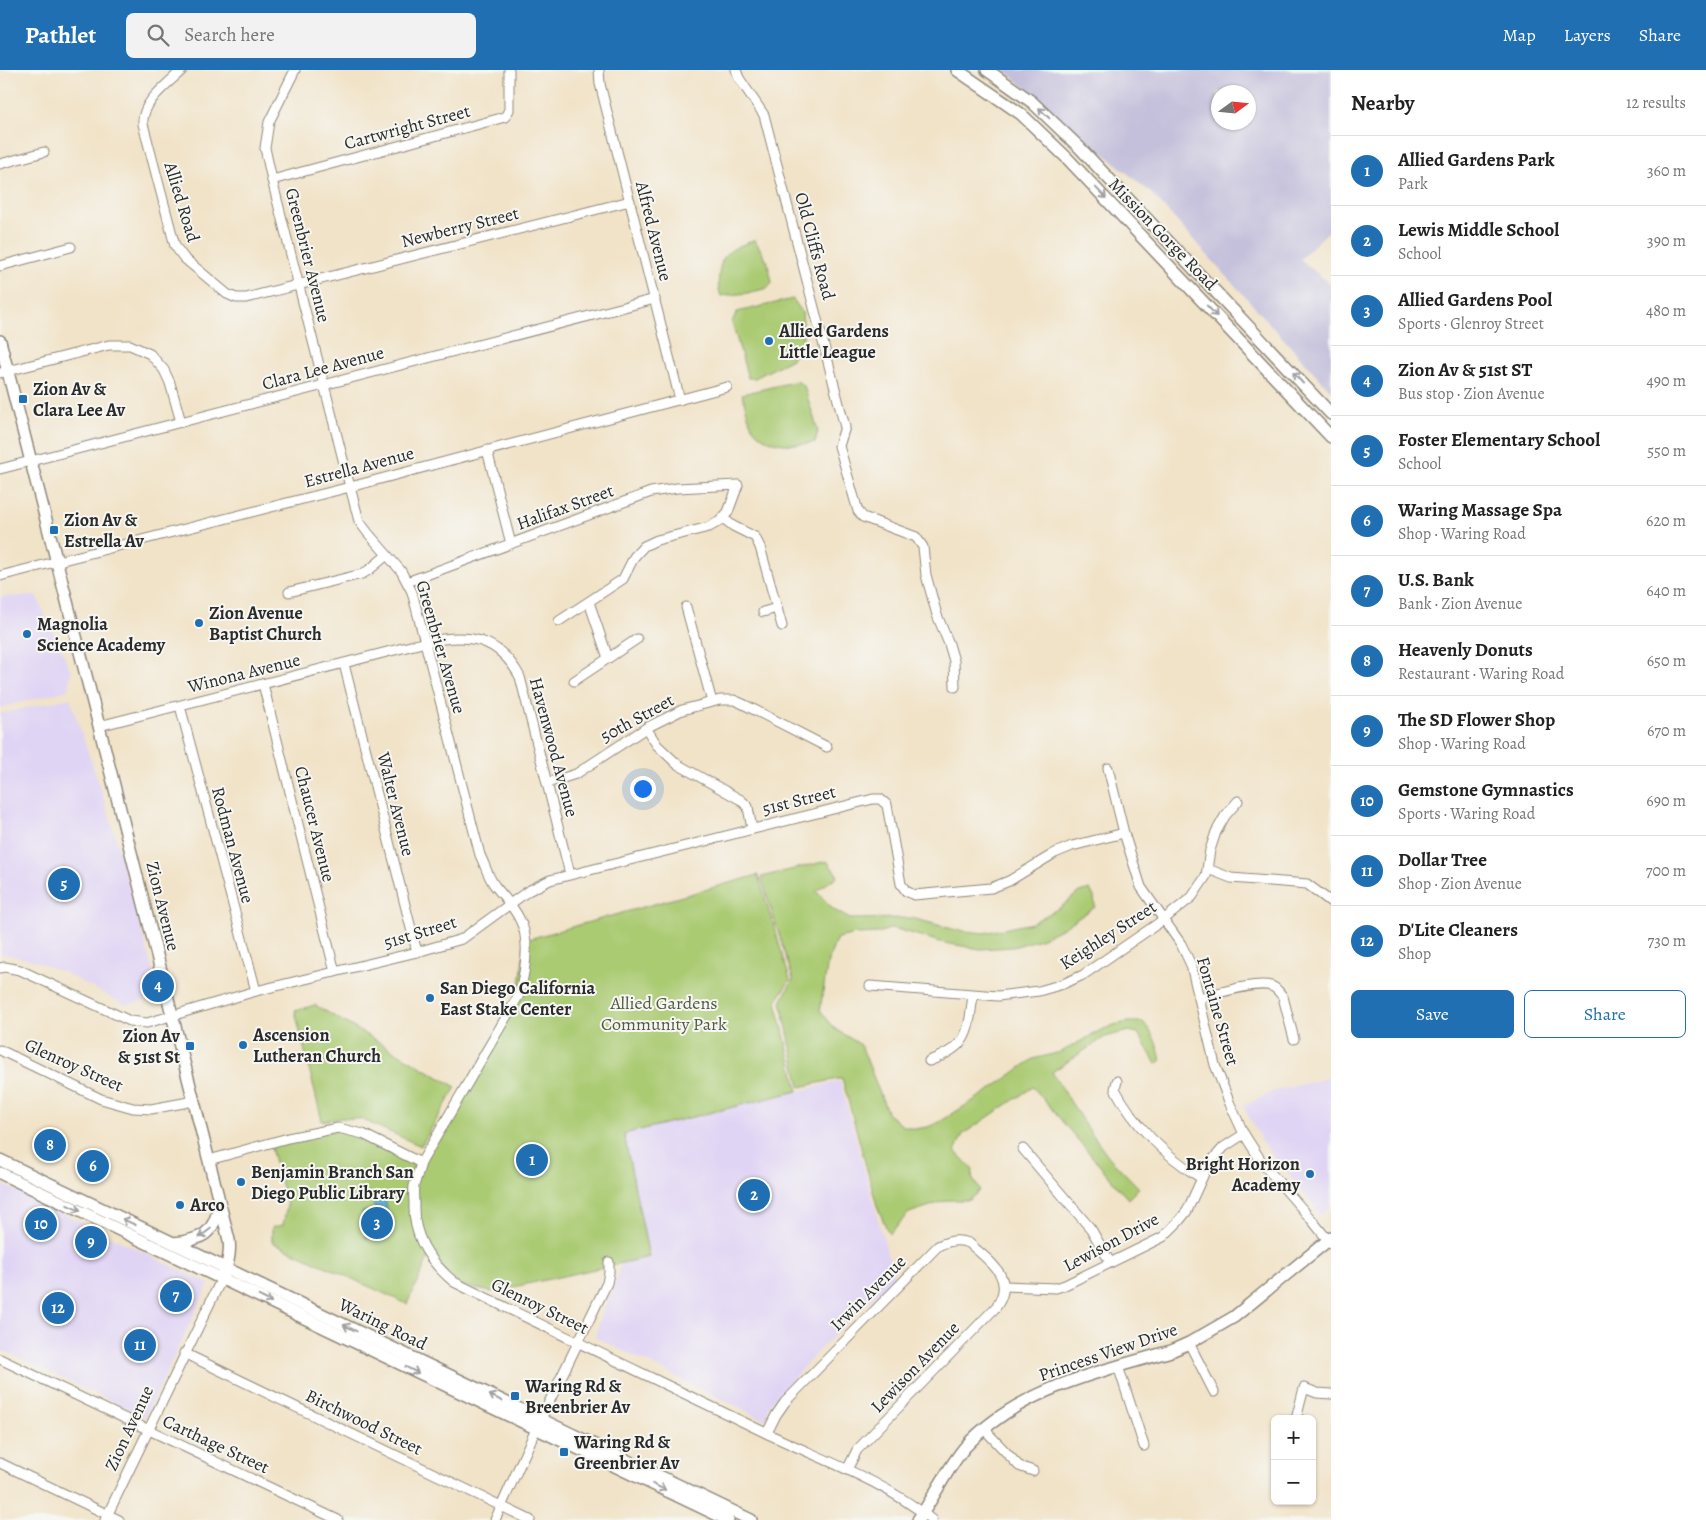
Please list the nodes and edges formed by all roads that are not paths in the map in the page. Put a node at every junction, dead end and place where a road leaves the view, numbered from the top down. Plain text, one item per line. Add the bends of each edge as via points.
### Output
1 (182, 70) edge
2 (295, 70) edge
3 (510, 70) edge
4 (599, 70) edge
5 (736, 70) edge
6 (956, 70) edge
7 (987, 70) edge
8 (44, 152) dead end
9 (0, 164) edge
10 (272, 180) junction
11 (630, 201) junction
12 (71, 247) dead end
13 (0, 266) edge
14 (298, 285) junction
15 (655, 300) junction
16 (0, 341) edge
17 (4, 372) edge
18 (324, 385) junction
19 (726, 387) dead end
20 (680, 400) junction
21 (1331, 414) edge
22 (181, 422) junction
23 (1331, 437) edge
24 (487, 450) junction
25 (31, 461) junction
26 (0, 469) edge
27 (350, 487) junction
28 (723, 518) junction
29 (511, 544) junction
30 (387, 555) junction
31 (57, 561) junction
32 (0, 576) edge
33 (407, 582) junction
34 (288, 592) dead end
35 (589, 602) junction
36 (686, 607) dead end
37 (777, 608) junction
38 (763, 612) dead end
39 (559, 621) dead end
40 (782, 626) dead end
41 (638, 639) dead end
42 (426, 642) junction
43 (608, 658) junction
44 (344, 664) junction
45 (574, 681) dead end
46 (263, 684) junction
47 (955, 687) dead end
48 (712, 702) junction
49 (180, 706) junction
50 (99, 726) junction
51 (646, 728) junction
52 (828, 747) dead end
53 (1108, 768) dead end
54 (547, 783) junction
55 (1238, 801) dead end
56 (752, 829) junction
57 (1124, 833) junction
58 (1208, 869) junction
59 (570, 874) junction
60 (1331, 902) edge
61 (511, 904) junction
62 (1162, 920) junction
63 (417, 952) junction
64 (0, 968) edge
65 (336, 972) junction
66 (870, 986) dead end
67 (256, 992) junction
68 (973, 995) junction
69 (1200, 998) junction
70 (172, 1016) junction
71 (1294, 1039) dead end
72 (0, 1050) edge
73 (929, 1061) dead end
74 (1117, 1081) dead end
75 (194, 1101) junction
76 (1244, 1134) junction
77 (1023, 1149) dead end
78 (0, 1160) edge
79 (208, 1160) junction
80 (422, 1164) junction
81 (0, 1173) edge
82 (1201, 1178) junction
83 (220, 1204) junction
84 (1330, 1241) edge
85 (174, 1243) junction
86 (609, 1262) dead end
87 (1110, 1262) junction
88 (224, 1273) junction
89 (1004, 1286) junction
90 (578, 1342) junction
91 (1189, 1343) junction
92 (184, 1353) junction
93 (0, 1359) edge
94 (1118, 1366) junction
95 (1214, 1392) dead end
96 (1331, 1394) edge
97 (1297, 1415) edge
98 (538, 1424) junction
99 (984, 1429) junction
100 (147, 1430) junction
101 (767, 1433) junction
102 (1144, 1446) dead end
103 (0, 1463) edge
104 (847, 1470) junction
105 (1033, 1471) dead end
106 (502, 1506) junction
107 (106, 1517) edge
108 (925, 1518) edge
109 (119, 1520) edge
110 (338, 1520) edge
111 (495, 1520) edge
112 (530, 1520) edge
113 (728, 1520) edge
114 (751, 1520) edge

1 - 14 street, Allied Road via 148,104 142,120 175,246 184,258 231,296 246,298
2 - 10 street, Greenbrier Avenue via 269,122 265,148
3 - 10 street, Cartwright Street via 509,110 505,118
4 - 11 street, Alfred Avenue
5 - 47 street, Old Cliffs Road via 764,116 845,427 839,446 858,511 863,517 916,537 924,547 926,575 954,661
6 -> 23 main road, Mission Gorge Road via 1021,114 1067,158
21 -> 7 main road, Mission Gorge Road via 1079,147 1032,102
8 - 9 street
10 - 14 street, Greenbrier Avenue
11 - 14 street, Newberry Street
11 - 15 street, Alfred Avenue
12 - 13 street
14 - 18 street, Greenbrier Avenue
15 - 18 street, Clara Lee Avenue
15 - 20 street, Alfred Avenue
16 - 17 main road, Zion Avenue
17 - 22 street via 109,345 130,345 150,354 164,370
17 - 25 main road, Zion Avenue
18 - 22 street, Clara Lee Avenue
18 - 27 street, Greenbrier Avenue
19 - 20 street, Estrella Avenue
20 - 24 street, Estrella Avenue
22 - 25 street, Clara Lee Avenue
24 - 27 street, Estrella Avenue
24 - 29 street
25 - 26 street, Clara Lee Avenue
25 - 31 main road, Zion Avenue
27 - 30 street, Greenbrier Avenue via 359,521
27 - 31 street, Estrella Avenue
28 - 29 street, Halifax Street via 738,485 651,492
28 - 35 street via 709,527 644,546 634,557 623,579
28 - 37 street via 755,537
29 - 33 street, Halifax Street
30 - 33 street, Greenbrier Avenue
30 - 34 street via 362,574
31 - 32 street, Estrella Avenue
31 - 50 main road, Zion Avenue
33 - 42 street, Greenbrier Avenue
35 - 39 street
35 - 43 street
36 - 48 street
37 - 38 street
37 - 40 street
41 - 43 street
42 - 44 street, Winona Avenue
42 - 54 street, Havenwood Avenue via 454,637 476,639 499,651 511,663 520,677
42 - 61 street, Greenbrier Avenue via 480,855 494,885
43 - 45 street
44 - 46 street, Winona Avenue
44 - 63 street, Walter Avenue
46 - 49 street, Winona Avenue
46 - 65 street, Chaucer Avenue
48 - 51 street, 50th Street via 682,710
48 - 52 street, 50th Street via 734,700
49 - 50 street, Winona Avenue
49 - 67 street, Rodman Avenue
50 - 70 main road, Zion Avenue
51 - 54 street, 50th Street via 576,774
51 - 56 street via 657,745 677,764 741,800 748,807
53 - 57 street, Fontaine Street
54 - 59 street, Havenwood Avenue
55 - 58 street, Keighley Street via 1216,832
56 - 57 street, 51st Street via 880,799 887,805 901,884 914,895 991,888 1055,853
56 - 59 street, 51st Street
57 - 62 street, Fontaine Street via 1141,887
58 - 60 street via 1232,878 1307,884
58 - 62 street, Keighley Street via 1192,897
59 - 61 street, 51st Street via 528,891
61 - 63 street, 51st Street via 462,939
61 - 80 street, Greenbrier Avenue via 525,932 524,976 519,995
62 - 68 street, Keighley Street via 1083,975 1063,984 1012,995
62 - 69 street, Fontaine Street via 1181,944
63 - 65 street, 51st Street
64 - 70 street, 51st Street via 20,970 130,1021 147,1023
65 - 67 street, 51st Street
66 - 68 street, Keighley Street
67 - 70 street, 51st Street
68 - 73 street via 969,1025 963,1040 950,1052
69 - 71 street via 1251,986 1271,986 1282,997
69 - 76 street, Fontaine Street via 1215,1065
70 - 75 main road, Zion Avenue
72 - 75 street, Glenroy Street via 101,1099 133,1108 151,1109
74 - 82 street via 1115,1089 1136,1121 1179,1164
75 - 79 main road, Zion Avenue
76 - 82 street, Lewison Drive via 1224,1147
76 - 84 street, Fontaine Street via 1264,1164
77 - 87 street via 1091,1228
85 -> 78 main road, Waring Road
79 - 80 street via 338,1128 363,1134
79 - 83 main road, Zion Avenue
80 - 90 street, Glenroy Street via 414,1188 414,1216 420,1241 440,1270 454,1282
81 -> 88 main road, Waring Road
82 - 87 street, Lewison Drive via 1187,1211 1163,1237
83 -> 85 main road via 217,1218 202,1237
83 - 88 main road, Zion Avenue via 230,1251
84 - 91 main road, Princess View Drive via 1234,1317
85 - 88 main road, Waring Road
86 - 90 street via 607,1283
87 - 89 street, Lewison Drive via 1056,1288
88 - 92 street, Zion Avenue
88 - 98 main road, Waring Road
89 - 101 street, Irwin Avenue via 998,1270 969,1243 949,1241 938,1246 785,1402
89 - 104 street, Lewison Avenue via 1002,1299 996,1307 857,1450
90 - 98 street
90 - 101 street, Glenroy Street
91 - 94 main road, Princess View Drive
91 - 95 street
92 - 100 street, Zion Avenue
92 - 106 street, Birchwood Street
93 - 100 street, Carthage Street
94 - 99 main road, Princess View Drive via 1052,1388 1022,1402
94 - 102 street
96 - 97 street via 1304,1388
98 - 106 street
98 -> 113 main road, Waring Road
98 - 114 main road, Waring Road
99 - 105 street via 1019,1466
99 - 108 main road, Princess View Drive via 951,1467
100 - 107 street, Zion Avenue
100 - 110 street, Carthage Street
101 - 104 street, Glenroy Street
103 - 107 street
104 - 108 street, Glenroy Street via 890,1492
106 - 111 street
106 - 112 street, Birchwood Street
107 - 109 street

